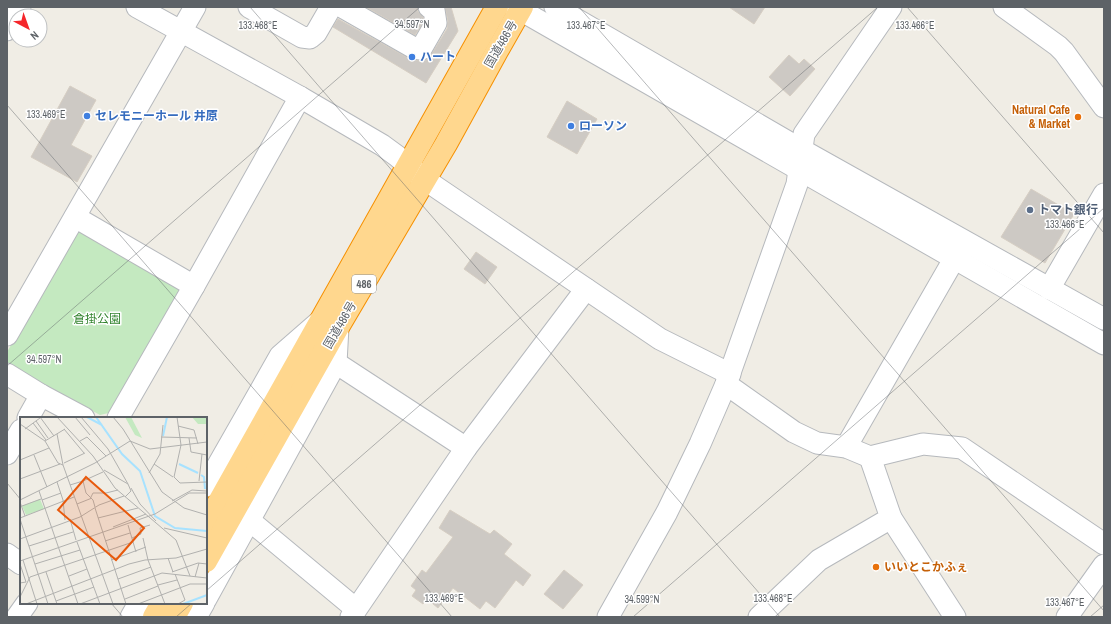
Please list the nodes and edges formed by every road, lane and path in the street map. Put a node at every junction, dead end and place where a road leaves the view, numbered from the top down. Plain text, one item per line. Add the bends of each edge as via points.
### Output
1 (20, 7) edge
2 (137, 7) edge
3 (195, 7) edge
4 (249, 7) edge
5 (341, 7) edge
6 (428, 7) edge
7 (497, 7) edge
8 (555, 7) edge
9 (1004, 7) edge
10 (519, 8) edge
11 (886, 9) edge
12 (7, 30) edge
13 (181, 32) junction
14 (300, 97) junction
15 (1104, 107) edge
16 (800, 160) junction
17 (416, 172) junction
18 (1104, 194) edge
19 (75, 217) junction
20 (965, 241) junction
21 (954, 259) junction
22 (194, 286) junction
23 (586, 289) junction
24 (1049, 289) junction
25 (1104, 319) edge
26 (330, 323) junction
27 (7, 334) edge
28 (1104, 344) edge
29 (336, 363) junction
30 (7, 374) edge
31 (728, 379) junction
32 (41, 395) junction
33 (29, 417) edge
34 (82, 417) edge
35 (119, 417) edge
36 (20, 432) edge
37 (846, 447) junction
38 (466, 448) junction
39 (7, 454) edge
40 (870, 457) junction
41 (207, 484) edge
42 (891, 518) junction
43 (249, 520) junction
44 (207, 523) edge
45 (1104, 544) edge
46 (7, 554) edge
47 (207, 559) edge
48 (20, 563) edge
49 (1104, 566) edge
50 (207, 598) edge
51 (26, 604) edge
52 (138, 604) edge
53 (161, 604) edge
54 (181, 604) edge
55 (203, 604) edge
56 (354, 613) edge
57 (17, 617) edge
58 (131, 617) edge
59 (154, 617) edge
60 (174, 617) edge
61 (196, 617) edge
62 (608, 617) edge
63 (759, 617) edge
64 (954, 617) edge
65 (1067, 617) edge

1 - 12 street
2 - 13 street
3 - 13 street
4 - 5 street via 302,37 310,38
5 - 6 street via 414,48 421,49 436,22 434,10
7 - 17 highway, 国道486号 / 486
8 - 16 street
9 - 15 street via 1064,52
10 - 16 street via 768,151
10 - 17 highway, 国道486号 / 486 via 446,144
11 - 16 street via 804,134
13 - 14 street
13 - 19 street
14 - 17 street via 382,145
14 - 22 street
16 - 20 street
16 - 21 street
16 - 31 street via 797,184
17 - 23 street
17 - 26 highway, 国道486号 / 486
18 - 24 street
19 - 22 street
19 - 27 street
20 - 21 street
20 - 24 street
21 - 28 street
21 - 37 street
22 - 35 street
23 - 31 street via 660,339
23 - 38 street
24 - 25 street
26 - 29 street
26 - 41 street via 280,356
26 - 44 highway, 国道486号 / 486
26 - 47 highway, 国道486号 / 486
29 - 38 street
29 - 43 street
30 - 32 street
31 - 37 street via 794,432 818,443
31 - 62 street via 667,512
32 - 33 street
32 - 34 street
36 - 39 street
37 - 40 street
38 - 56 street
40 - 42 street
40 - 45 street via 923,444 962,448
42 - 63 street via 819,560
42 - 64 street
43 - 50 street
43 - 56 street
46 - 48 street
49 - 65 street
51 - 57 street
52 - 58 street
53 - 59 highway
54 - 60 highway
55 - 61 street

